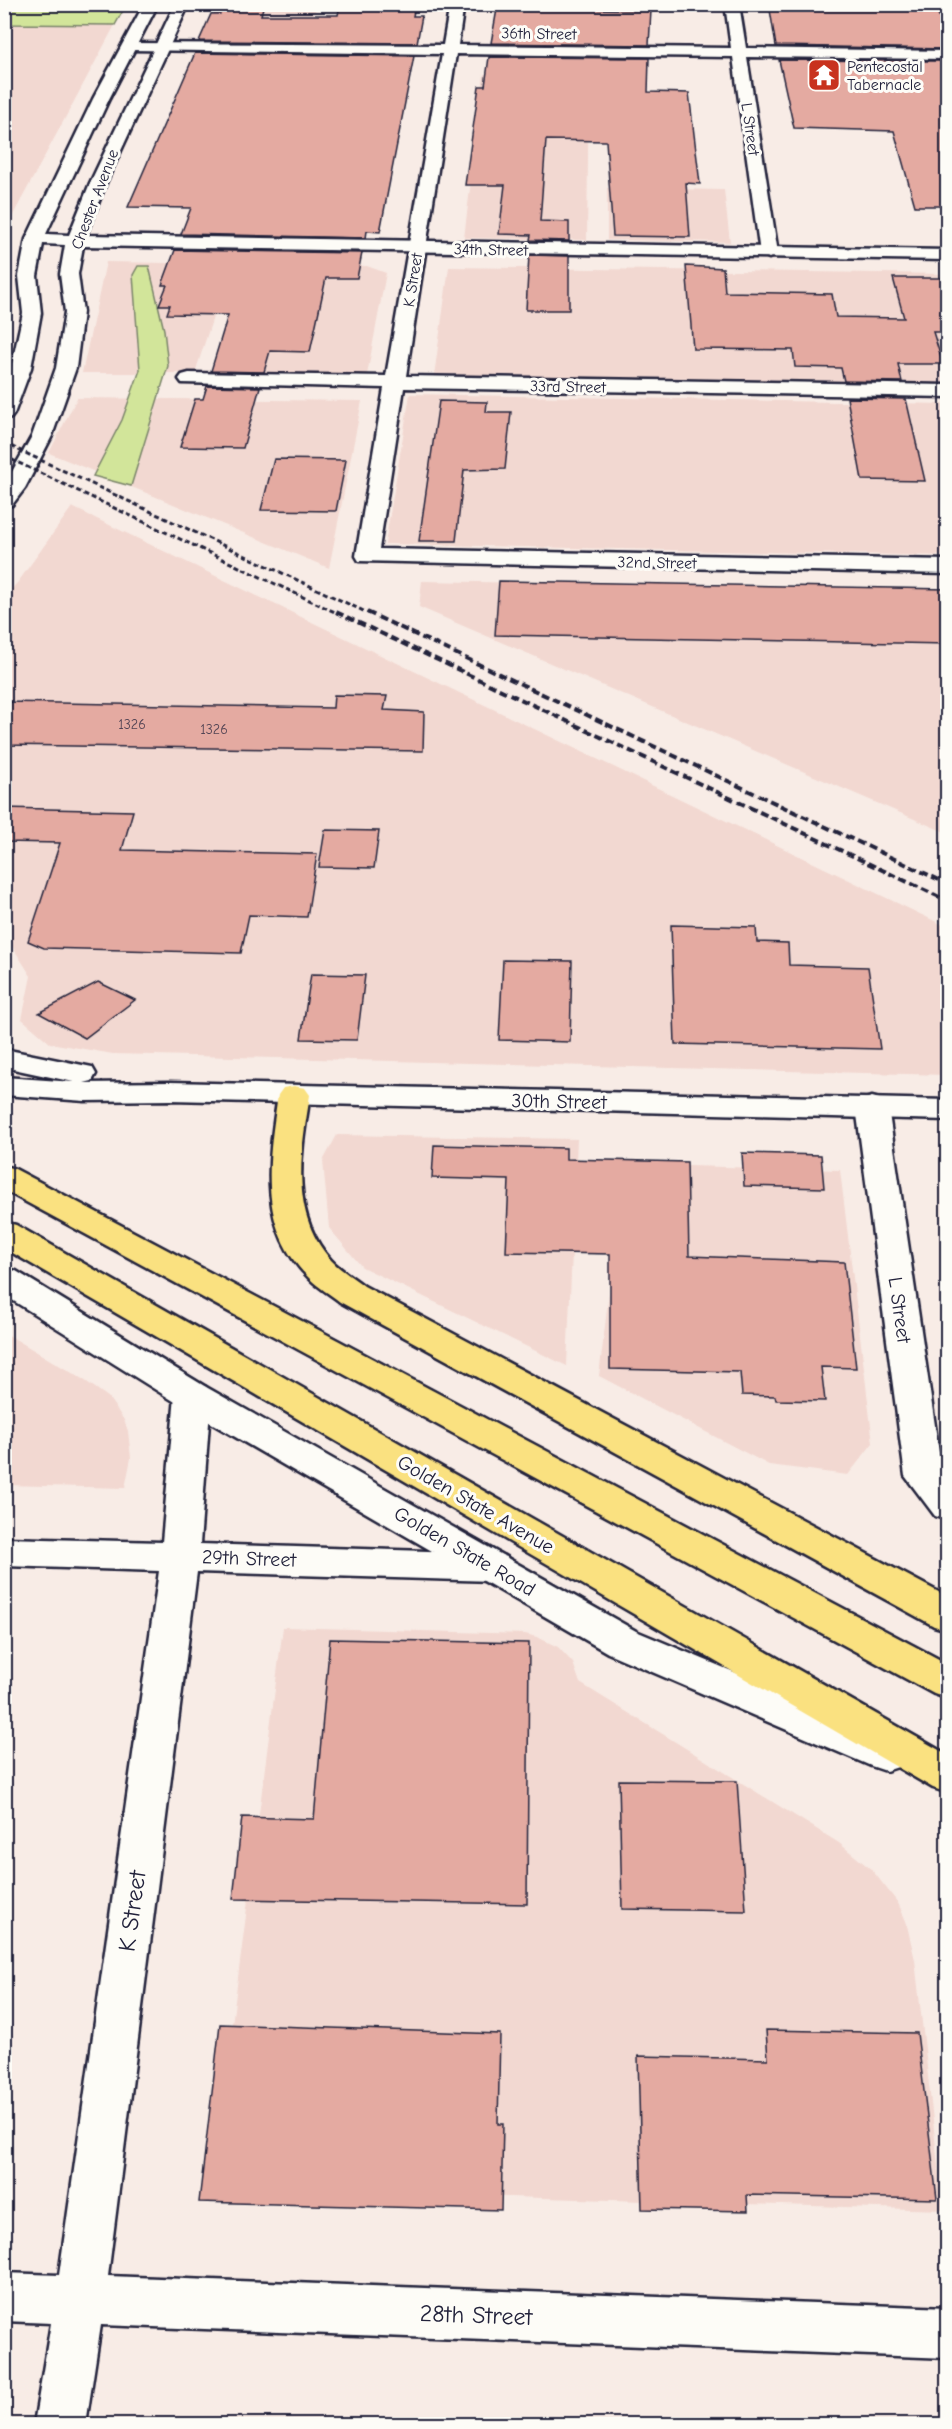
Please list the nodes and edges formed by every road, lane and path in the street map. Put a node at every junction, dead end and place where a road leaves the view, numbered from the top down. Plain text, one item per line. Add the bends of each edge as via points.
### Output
1 (151, 4) edge
2 (182, 4) edge
3 (457, 4) edge
4 (732, 4) edge
5 (130, 46) junction
6 (162, 46) junction
7 (449, 50) junction
8 (739, 53) junction
9 (948, 55) edge
10 (35, 239) junction
11 (75, 241) junction
12 (418, 248) junction
13 (769, 253) junction
14 (948, 255) edge
15 (189, 379) dead end
16 (396, 384) junction
17 (948, 392) edge
18 (4, 414) edge
19 (4, 500) edge
20 (367, 556) joint
21 (948, 567) edge
22 (4, 1058) edge
23 (4, 1086) edge
24 (171, 1091) junction
25 (294, 1095) junction
26 (872, 1107) junction
27 (948, 1110) edge
28 (4, 1176) edge
29 (4, 1233) edge
30 (4, 1279) edge
31 (193, 1396) junction
32 (948, 1506) edge
33 (4, 1552) edge
34 (180, 1556) junction
35 (493, 1567) junction
36 (948, 1615) edge
37 (948, 1683) edge
38 (948, 1778) edge
39 (4, 2297) edge
40 (80, 2300) junction
41 (948, 2333) edge
42 (60, 2424) edge

1 - 5 street, Chester Avenue
2 - 6 street, Chester Avenue
3 - 7 street, K Street
4 - 8 street, L Street
5 - 6 street, 36th Street
5 - 10 street, Chester Avenue
6 - 7 street, 36th Street
6 - 11 street, Chester Avenue
7 - 8 street, 36th Street
7 - 12 street, K Street
8 - 9 street, 36th Street
8 - 13 street, L Street
10 - 11 street, 34th Street
10 - 18 street, Chester Avenue via 28,276 32,314 21,368
11 - 12 street, 34th Street
11 - 19 street, Chester Avenue via 69,274 74,312 66,368 42,436
12 - 13 street, 34th Street
12 - 16 street, K Street
13 - 14 street, 34th Street
15 - 16 street, 33rd Street
16 - 17 street, 33rd Street
16 - 20 street, K Street
20 - 21 street, 32nd Street
22 - 24 street, 30th Street
23 - 24 street, 30th Street via 85,1092
24 - 25 street, 30th Street
25 - 26 street, 30th Street
25 - 36 highway via 283,1171 284,1204 295,1236 320,1268 352,1294
26 - 27 street, 30th Street
26 - 32 street, L Street via 924,1476
28 - 37 highway
29 - 38 highway, Golden State Avenue
30 - 31 street, Golden State Road
31 - 34 street, K Street
31 - 35 street, Golden State Road
33 - 34 street, 29th Street
34 - 35 street, 29th Street
34 - 40 street, K Street
35 - 38 street, Golden State Road via 622,1642
39 - 40 street, 28th Street
40 - 41 street, 28th Street
40 - 42 street, K Street

